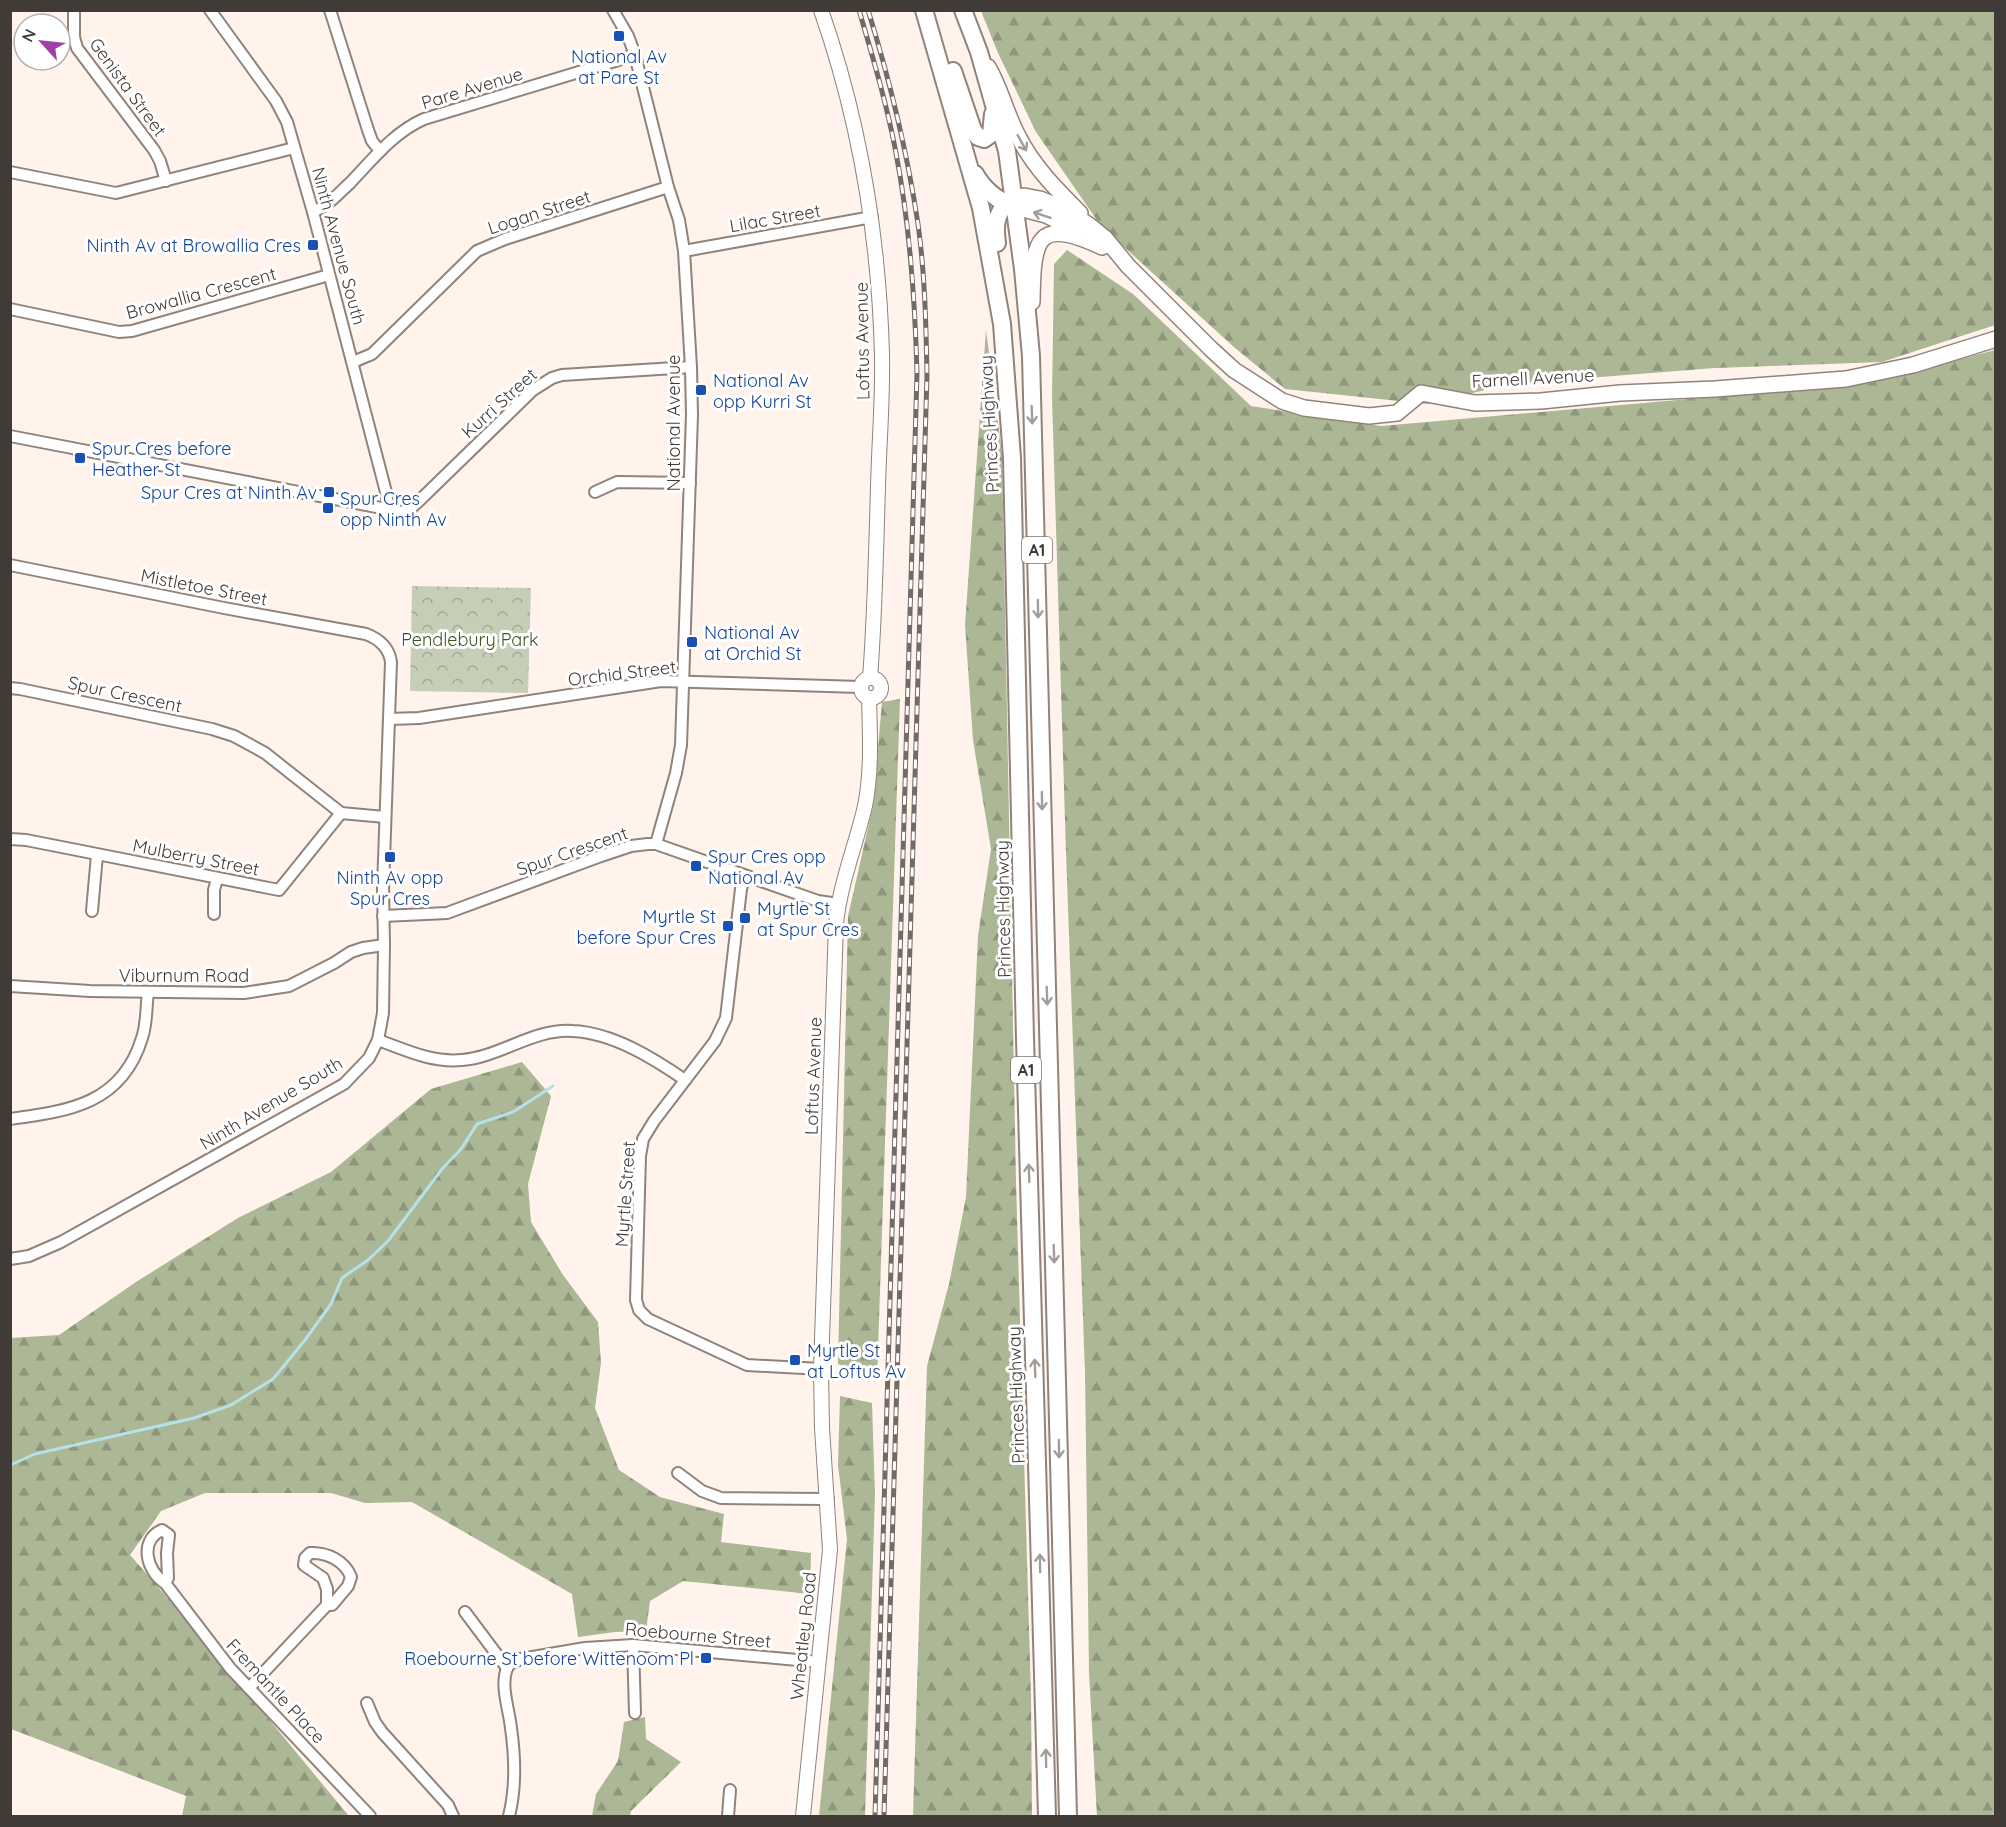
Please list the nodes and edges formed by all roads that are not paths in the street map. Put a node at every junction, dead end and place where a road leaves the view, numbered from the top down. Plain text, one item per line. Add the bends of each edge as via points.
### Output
1 (74, 10) edge
2 (210, 10) edge
3 (330, 10) edge
4 (614, 10) edge
5 (821, 10) edge
6 (963, 10) edge
7 (926, 15) edge
8 (979, 52) junction
9 (635, 55) junction
10 (993, 101) junction
11 (294, 148) junction
12 (380, 151) junction
13 (969, 160) junction
14 (10, 172) edge
15 (166, 181) junction
16 (668, 187) junction
17 (1012, 203) junction
18 (313, 212) junction
19 (872, 217) junction
20 (1100, 240) junction
21 (684, 251) junction
22 (329, 275) junction
23 (10, 309) edge
24 (1002, 324) junction
25 (1995, 339) edge
26 (1031, 356) junction
27 (353, 362) junction
28 (691, 367) junction
29 (10, 436) edge
30 (690, 483) junction
31 (596, 492) dead end
32 (387, 511) junction
33 (10, 565) edge
34 (387, 649) joint
35 (683, 682) junction
36 (865, 682) junction
37 (10, 688) edge
38 (389, 720) junction
39 (341, 813) junction
40 (386, 817) junction
41 (10, 839) edge
42 (656, 844) junction
43 (97, 855) junction
44 (745, 876) junction
45 (217, 879) junction
46 (838, 904) junction
47 (92, 911) dead end
48 (214, 914) dead end
49 (383, 916) junction
50 (384, 945) junction
51 (10, 987) edge
52 (148, 992) junction
53 (378, 1040) junction
54 (685, 1080) junction
55 (10, 1119) edge
56 (10, 1259) edge
57 (820, 1369) junction
58 (824, 1458) joint
59 (678, 1473) dead end
60 (828, 1499) junction
61 (165, 1582) dead end
62 (327, 1605) junction
63 (465, 1612) dead end
64 (633, 1645) junction
65 (819, 1662) junction
66 (507, 1668) junction
67 (249, 1688) junction
68 (367, 1703) dead end
69 (635, 1713) dead end
70 (730, 1790) dead end
71 (370, 1816) edge
72 (453, 1816) edge
73 (509, 1816) edge
74 (728, 1816) edge
75 (803, 1816) edge
76 (1047, 1816) edge
77 (1068, 1816) edge

1 - 15 street, Genista Street via 77,48 154,150
2 - 11 street, Ninth Avenue South via 283,112
3 - 12 street via 368,130
4 - 9 street, National Avenue
5 - 19 street, Loftus Avenue via 854,120
6 - 8 highway, A1
7 - 10 highway via 950,62 974,132 980,138 992,132
7 - 13 highway, Princes Highway / A1
8 - 10 highway, A1
8 -> 20 main road via 1028,154
9 - 12 street, Pare Avenue via 424,119 410,125
9 - 16 street, National Avenue
10 - 17 highway, A1 via 1007,151
11 - 15 street
11 - 18 street, Ninth Avenue South
12 - 18 street, Pare Avenue via 329,204
13 - 17 highway via 983,185 996,198
13 - 24 highway, Princes Highway / A1
14 - 15 street via 116,193
16 - 21 street, National Avenue
16 - 27 street, Logan Street via 477,251 372,354
17 - 20 main road, Farnell Avenue
17 - 24 highway via 998,214 995,225
17 - 26 highway, A1
18 - 22 street, Ninth Avenue South
19 - 21 street, Lilac Street
19 - 36 street, Loftus Avenue via 878,264 882,392 874,629
20 - 25 main road, Farnell Avenue via 1234,370 1282,401 1339,414 1396,413 1421,393 1475,403 1519,402 1846,379 1913,365
20 - 26 main road via 1060,232 1048,234 1040,243 1034,264
21 - 28 street, National Avenue
22 - 23 street, Browallia Crescent via 132,331 119,332
22 - 27 street, Ninth Avenue South
76 -> 24 highway, Princes Highway / A1 via 1012,458
26 -> 77 highway, A1
27 - 32 street, Ninth Avenue South via 387,496
28 - 30 street, National Avenue
28 - 32 street, Kurri Street via 552,378 533,390 410,509
29 - 32 street
30 - 31 street via 616,482
30 - 35 street, National Avenue
33 - 34 street, Mistletoe Street via 366,634
34 - 38 street, Ninth Avenue South via 391,662
35 - 36 street, Orchid Street
35 - 38 street, Orchid Street via 661,681
35 - 42 street, National Avenue via 678,766
36 - 46 street, Loftus Avenue via 870,749 865,802
37 - 39 street, Spur Crescent via 234,736 265,753
38 - 40 street, Ninth Avenue South
39 - 40 street
39 - 45 street, Mulberry Street via 279,890
40 - 49 street, Ninth Avenue South
41 - 43 street, Mulberry Street
42 - 44 street, Spur Crescent
42 - 49 street, Spur Crescent via 623,848 447,913
43 - 45 street, Mulberry Street
43 - 47 street
44 - 46 street, Spur Crescent
44 - 54 street, Myrtle Street via 726,1018 715,1041
45 - 48 street
46 - 57 street, Loftus Avenue
49 - 50 street, Ninth Avenue South
50 - 52 street, Viburnum Road via 351,952 289,986 269,990
50 - 53 street, Ninth Avenue South via 383,1013
51 - 52 street, Viburnum Road
52 - 55 street via 138,1051 118,1080 79,1106
53 - 54 street via 425,1058 449,1061 483,1056 542,1034 571,1030 619,1043
53 - 56 street, Ninth Avenue South via 369,1058 344,1084 61,1242 29,1256
54 - 57 street, Myrtle Street via 643,1139 635,1295 639,1310 648,1319 747,1365
57 - 58 street, Loftus Avenue
58 - 60 street, Wheatley Road
59 - 60 street via 702,1491 721,1498
60 - 65 street, Wheatley Road via 830,1550
61 - 67 street, Fremantle Place
62 - 62 street via 332,1605 348,1586 350,1574 332,1558 310,1553 304,1565 323,1578
62 - 67 street
63 - 66 street
64 - 65 street, Roebourne Street
64 - 66 street, Roebourne Street via 521,1659
64 - 69 street
65 - 75 street, Wheatley Road
66 - 73 street via 504,1680 513,1754
67 - 71 street, Fremantle Place
68 - 72 street via 382,1732 448,1805
70 - 74 street

